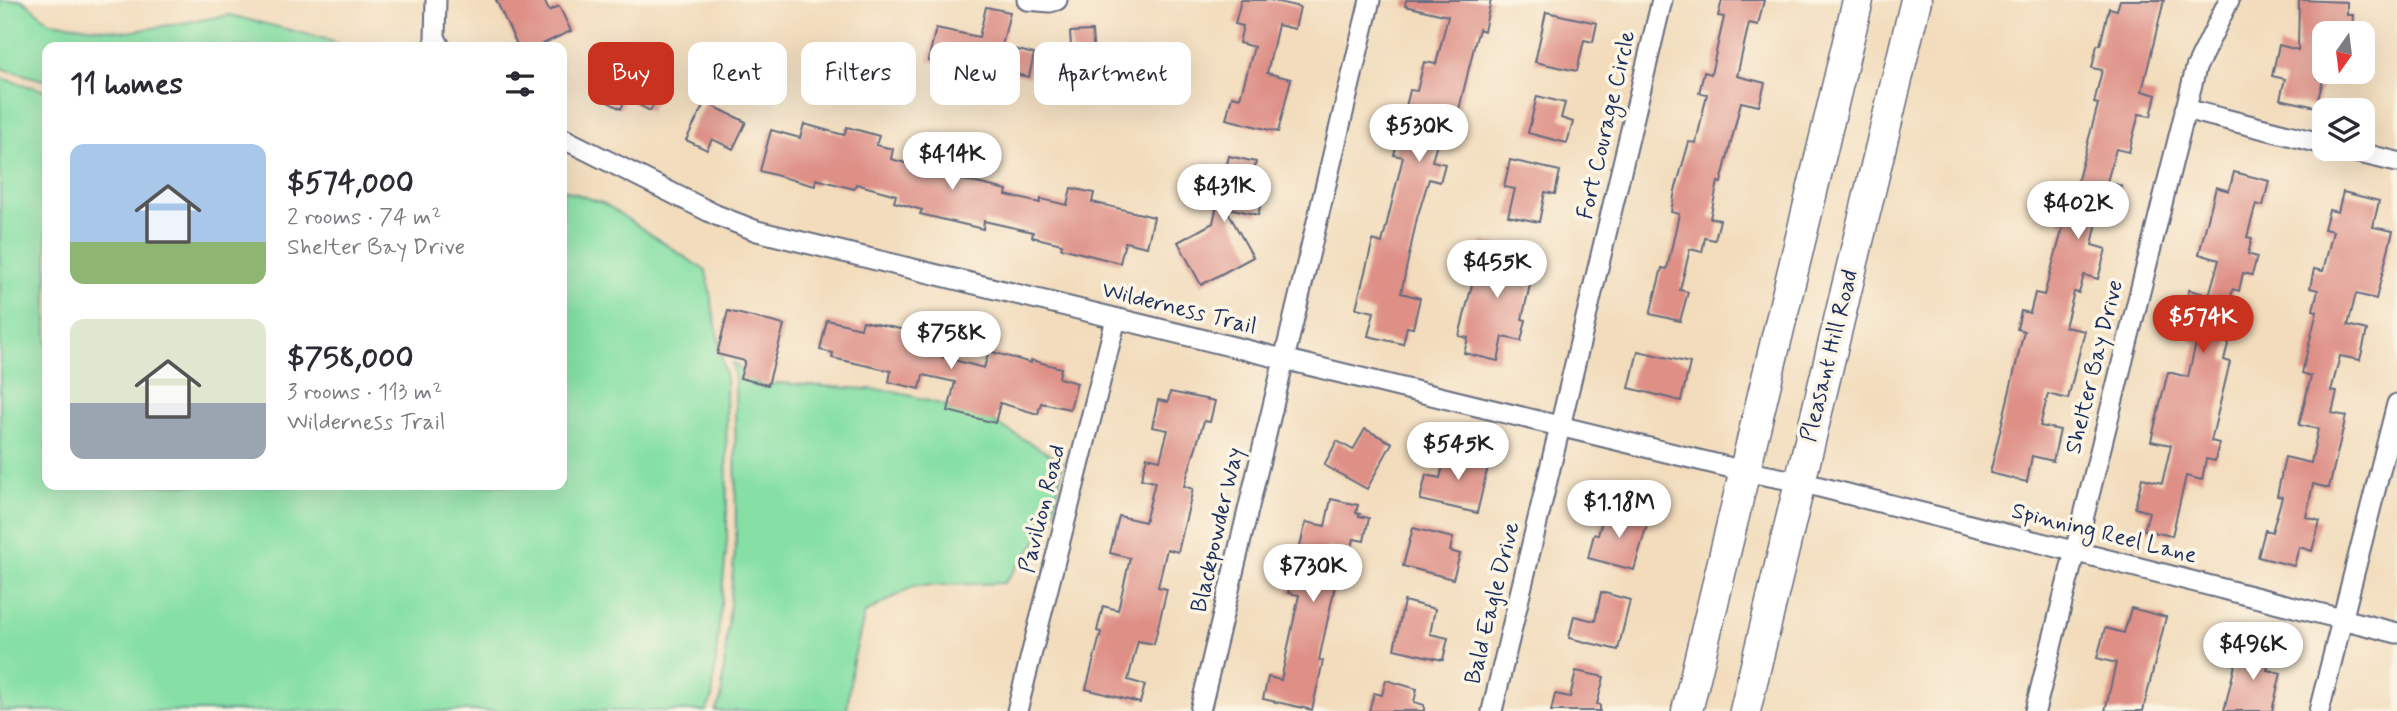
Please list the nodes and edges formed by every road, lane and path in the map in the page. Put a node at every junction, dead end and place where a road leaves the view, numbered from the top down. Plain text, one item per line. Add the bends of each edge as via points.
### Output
1 (436, 0) edge
2 (1027, 0) edge
3 (1056, 0) edge
4 (1370, 0) edge
5 (1662, 0) edge
6 (1857, 0) edge
7 (1916, 0) edge
8 (2229, 0) edge
9 (438, 42) edge
10 (2185, 109) junction
11 (567, 140) edge
12 (2312, 141) edge
13 (2375, 157) edge
14 (2397, 162) edge
15 (1116, 319) junction
16 (1283, 360) junction
17 (2397, 404) edge
18 (1561, 425) junction
19 (1744, 471) junction
20 (1800, 482) junction
21 (2074, 551) junction
22 (2342, 619) junction
23 (2397, 633) edge
24 (1017, 711) edge
25 (1200, 711) edge
26 (1492, 711) edge
27 (1687, 711) edge
28 (1745, 711) edge
29 (2035, 711) edge
30 (2319, 711) edge

1 - 9 street
2 - 3 street
4 - 16 street
5 - 18 street, Fort Courage Circle
6 - 19 main road
7 - 20 main road, Pleasant Hill Road
8 - 10 street, Shelter Bay Drive via 2196,68
10 - 12 street
10 - 21 street, Shelter Bay Drive
11 - 15 street, Wilderness Trail via 757,231
13 - 14 street
15 - 16 street, Wilderness Trail
15 - 24 street, Pavilion Road
16 - 18 street, Wilderness Trail
16 - 25 street, Blackpowder Way
17 - 22 street
18 - 19 street, Wilderness Trail
18 - 26 street, Bald Eagle Drive
19 - 20 street, Wilderness Trail
19 - 27 main road
20 - 21 street, Spinning Reel Lane
20 - 28 main road, Pleasant Hill Road
21 - 22 street, Spinning Reel Lane
21 - 29 street, Shelter Bay Drive
22 - 23 street, Spinning Reel Lane
22 - 30 street

